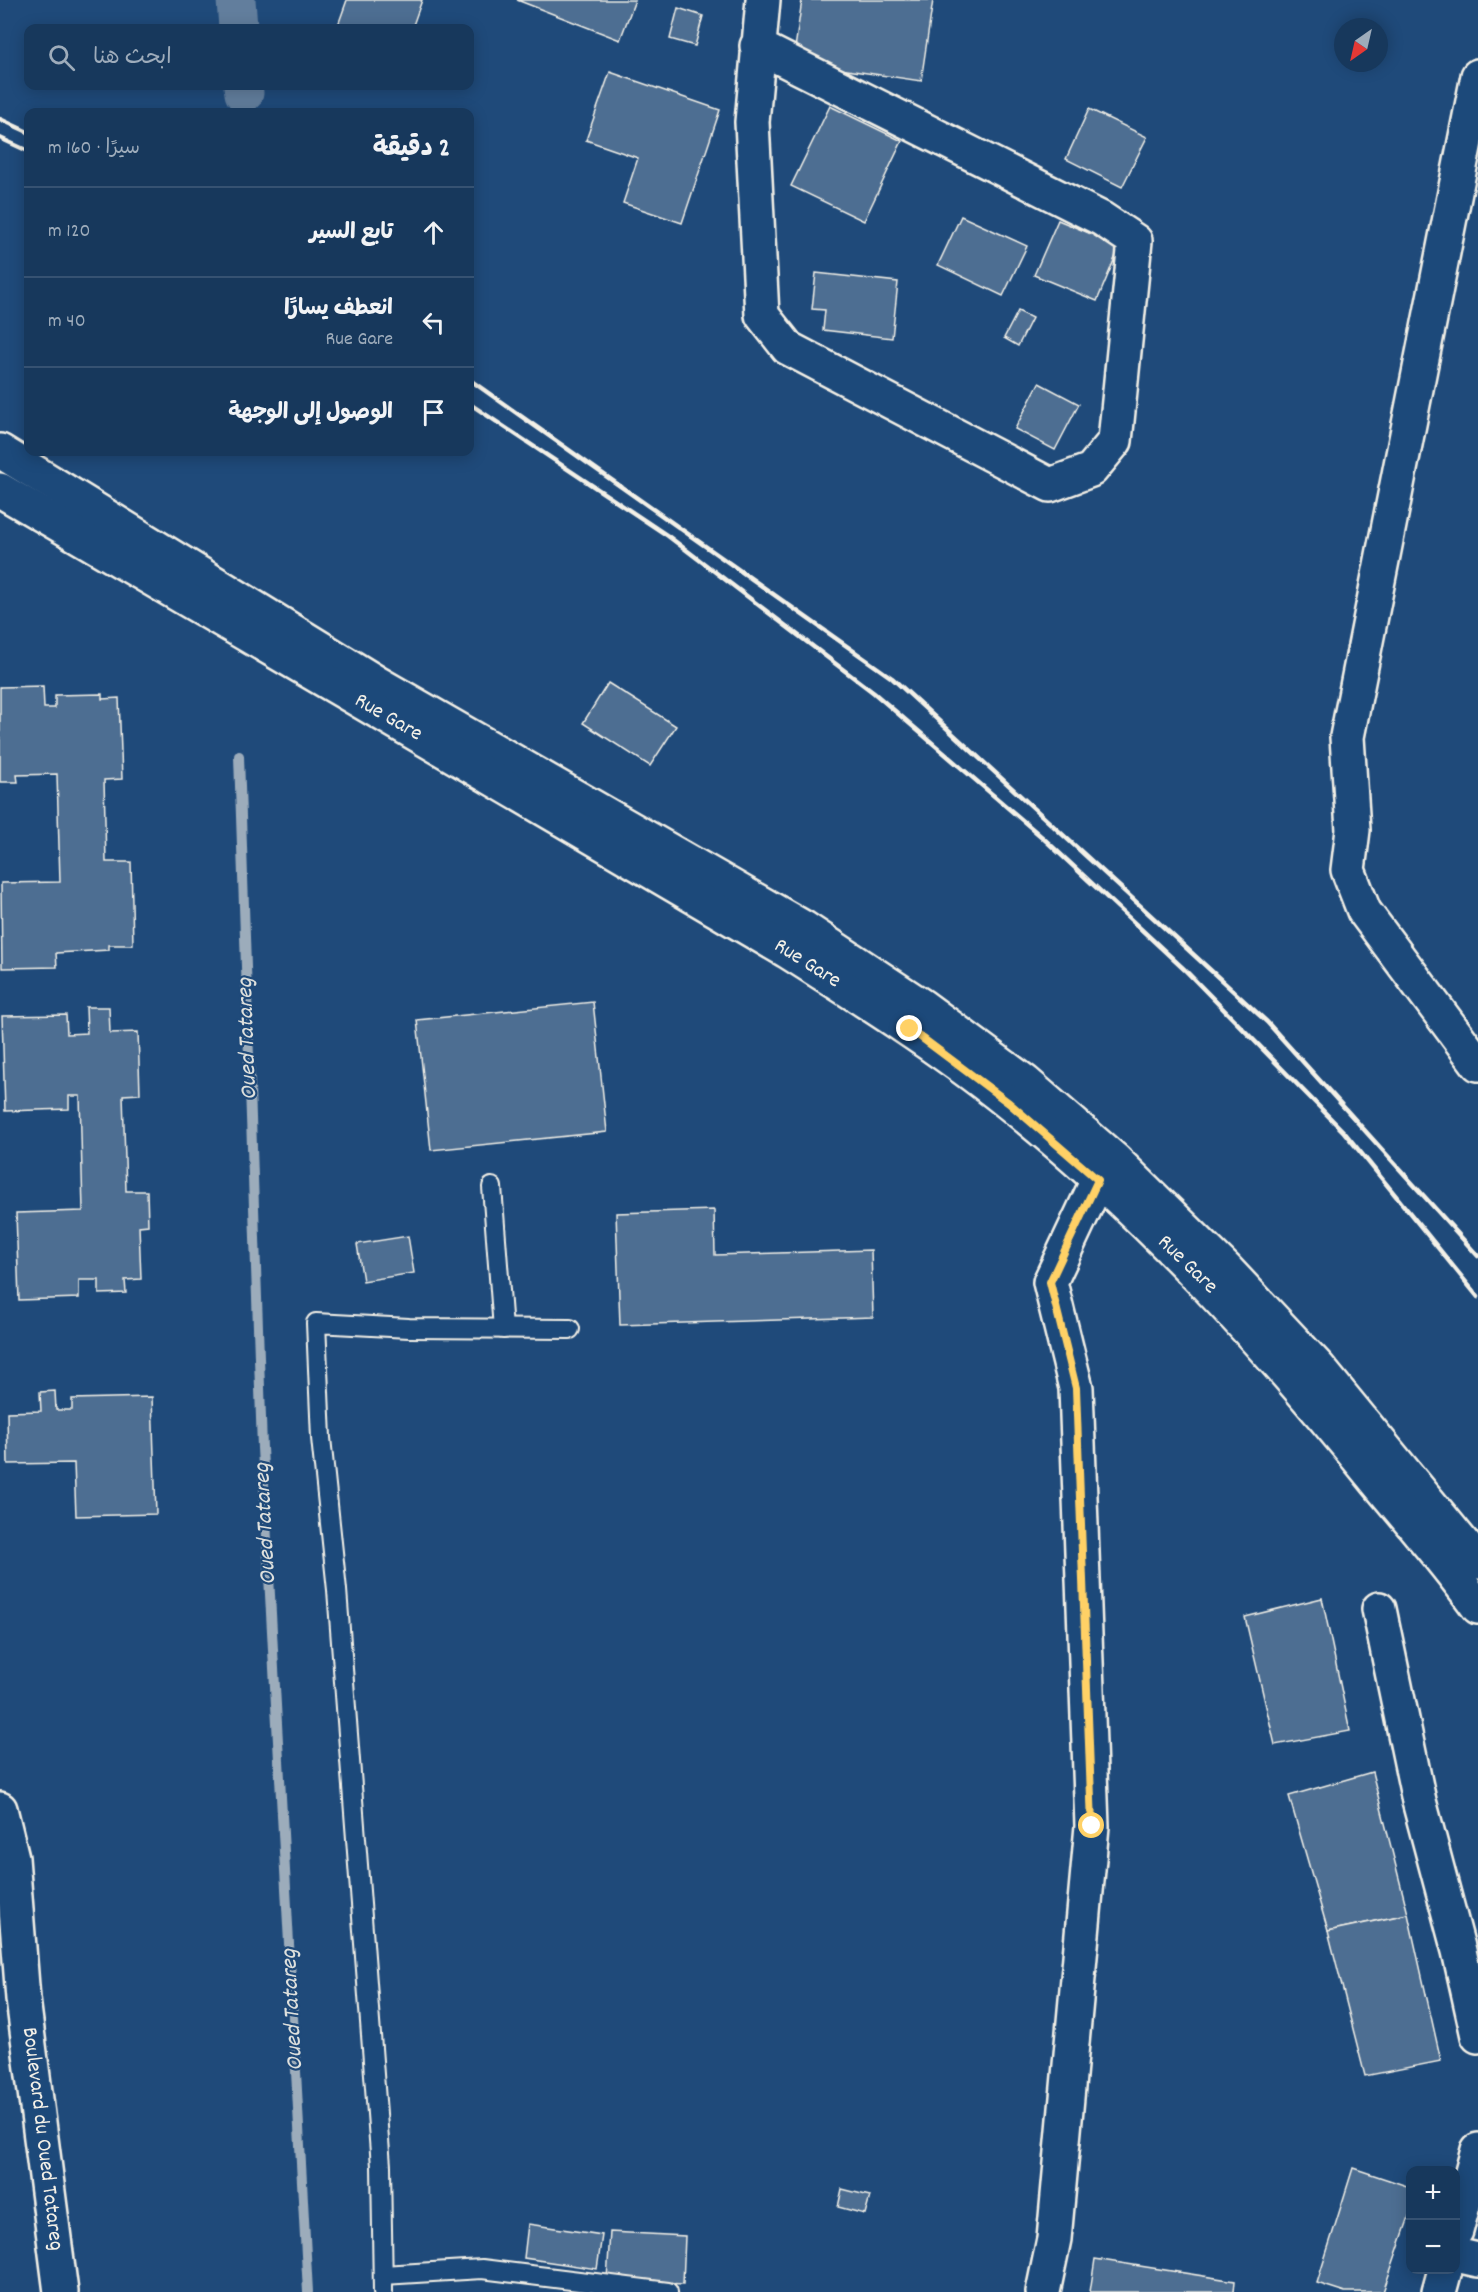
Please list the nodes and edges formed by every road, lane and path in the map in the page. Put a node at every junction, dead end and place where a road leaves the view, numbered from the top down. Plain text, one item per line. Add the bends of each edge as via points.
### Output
1 (763, 0) edge
2 (757, 46) junction
3 (1478, 76) edge
4 (0, 452) edge
5 (0, 490) edge
6 (1478, 1064) edge
7 (1098, 1180) junction
8 (492, 1187) dead end
9 (503, 1329) junction
10 (570, 1329) dead end
11 (1478, 1562) edge
12 (1478, 1607) edge
13 (1379, 1609) dead end
14 (0, 1809) edge
15 (1478, 2036) edge
16 (1478, 2150) edge
17 (1458, 2220) edge
18 (1460, 2256) edge
19 (1478, 2260) edge
20 (1444, 2274) edge
21 (383, 2283) edge
22 (61, 2292) edge
23 (668, 2292) edge
24 (1043, 2292) edge
25 (1439, 2292) edge

1 - 2 street
2 - 2 street via 1102,219 1135,241 1115,441 1091,470 1050,485 788,348 762,315 752,122
3 - 6 street via 1347,737 1353,830 1348,870 1364,911
4 - 11 street, Rue Gare via 377,683 804,928 922,1006 1025,1082 1115,1160 1310,1358
5 - 7 street, Rue Gare via 787,951 910,1029 1009,1103
7 - 12 street, Rue Gare via 1208,1284 1296,1381
7 - 24 street via 1050,1282 1076,1388 1092,1826 1054,2239
8 - 9 lane
9 - 10 lane
9 - 21 lane via 316,1323 321,1438 337,1590 381,2166
13 - 15 street via 1419,1801
14 - 22 street, Boulevard du Oued Tatareg via 12,1858 23,1999
16 - 17 street
18 - 19 street
20 - 25 street
21 - 23 lane via 482,2269

